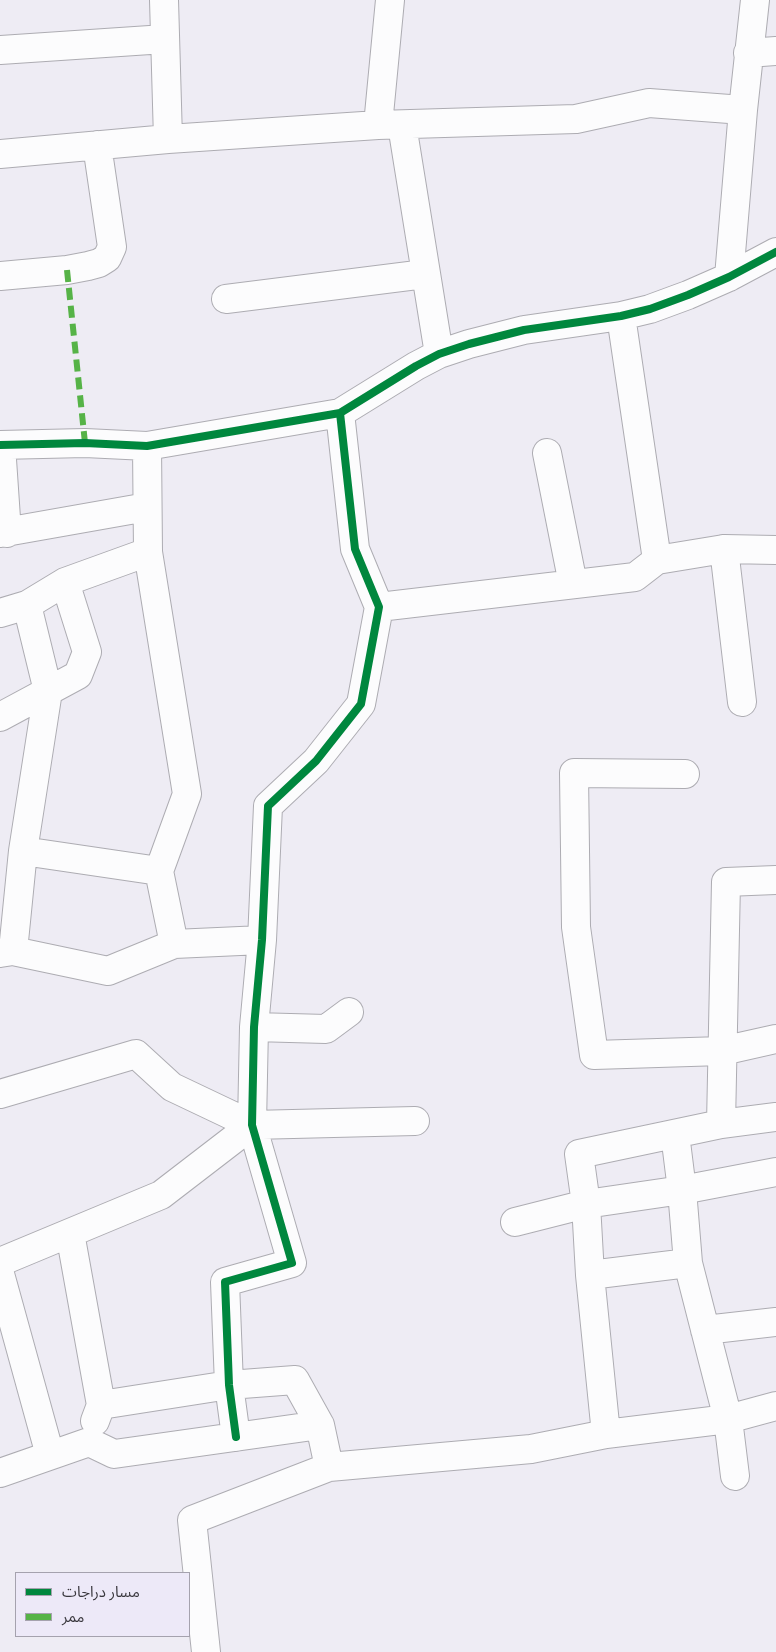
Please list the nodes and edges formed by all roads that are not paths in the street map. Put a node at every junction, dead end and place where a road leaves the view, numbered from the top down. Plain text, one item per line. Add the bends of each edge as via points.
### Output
1 (164, 0) edge
2 (390, 0) edge
3 (755, 0) edge
4 (166, 39) junction
5 (0, 50) edge
6 (776, 51) edge
7 (748, 53) junction
8 (743, 110) junction
9 (390, 125) junction
10 (168, 139) junction
11 (97, 145) junction
12 (0, 154) edge
13 (776, 252) edge
14 (425, 274) junction
15 (0, 276) edge
16 (729, 277) junction
17 (226, 299) dead end
18 (621, 316) junction
19 (439, 354) junction
20 (340, 413) junction
21 (1, 445) edge
22 (147, 446) junction
23 (547, 453) dead end
24 (146, 507) junction
25 (3, 533) edge
26 (724, 548) junction
27 (776, 550) edge
28 (148, 552) junction
29 (657, 560) junction
30 (65, 582) junction
31 (573, 584) junction
32 (27, 605) junction
33 (379, 607) junction
34 (0, 613) edge
35 (48, 691) junction
36 (742, 702) dead end
37 (0, 717) edge
38 (685, 774) dead end
39 (23, 851) junction
40 (158, 871) junction
41 (776, 880) edge
42 (262, 940) junction
43 (174, 944) junction
44 (6, 952) edge
45 (349, 1012) dead end
46 (254, 1028) junction
47 (776, 1039) edge
48 (722, 1050) junction
49 (0, 1094) edge
50 (776, 1117) edge
51 (415, 1121) dead end
52 (252, 1124) junction
53 (721, 1124) junction
54 (675, 1134) junction
55 (776, 1172) edge
56 (682, 1190) junction
57 (586, 1204) junction
58 (515, 1222) dead end
59 (70, 1233) junction
60 (0, 1262) edge
61 (688, 1263) junction
62 (0, 1274) edge
63 (590, 1275) junction
64 (776, 1322) edge
65 (706, 1330) junction
66 (229, 1385) junction
67 (101, 1405) junction
68 (776, 1406) edge
69 (728, 1419) junction
70 (320, 1425) junction
71 (606, 1434) junction
72 (236, 1437) junction
73 (89, 1442) junction
74 (50, 1455) junction
75 (329, 1467) junction
76 (0, 1473) edge
77 (735, 1476) dead end
78 (206, 1652) edge

1 - 4 street
2 - 9 street
3 - 7 street
4 - 5 street
4 - 10 street
6 - 7 street
7 - 8 street
8 - 9 street via 649,102 576,118
8 - 16 street
9 - 10 street
9 - 14 street
10 - 11 street
11 - 12 street
11 - 15 street via 112,247 107,258 67,270
13 - 16 street
14 - 17 street
14 - 19 street
16 - 18 street via 650,309
18 - 19 street via 524,330
18 - 29 street
19 - 20 street
20 - 22 street
20 - 33 street via 355,549
21 - 22 street via 85,443
21 - 25 street
22 - 24 street
23 - 31 street
24 - 25 street
24 - 28 street
26 - 27 street
26 - 29 street
26 - 36 street
28 - 30 street
28 - 40 street via 187,794
29 - 31 street via 635,577
30 - 32 street
30 - 35 street via 87,652 78,675
31 - 33 street
32 - 34 street
32 - 35 street
33 - 42 street via 361,704 316,761 268,806
35 - 37 street
35 - 39 street
38 - 48 street via 574,773 576,927 594,1055
39 - 40 street
39 - 44 street
40 - 43 street
41 - 48 street via 726,882
42 - 43 street
42 - 46 street
43 - 44 street via 108,971
45 - 46 street via 326,1029
46 - 52 street
47 - 48 street
48 - 53 street
49 - 52 street via 136,1054 172,1086
50 - 53 street
51 - 52 street
52 - 59 street via 162,1194
52 - 66 street via 292,1263 225,1282
53 - 54 street
54 - 56 street
54 - 57 street via 579,1154
55 - 56 street
56 - 57 street
56 - 61 street
57 - 58 street
57 - 63 street
59 - 60 street
59 - 67 street
61 - 63 street
61 - 65 street
62 - 74 street
63 - 71 street
64 - 65 street
65 - 69 street
66 - 67 street
66 - 70 street via 295,1380
66 - 72 street
67 - 73 street
68 - 69 street
69 - 71 street
69 - 77 street
70 - 72 street
70 - 75 street
71 - 75 street via 531,1449
72 - 73 street via 114,1454
73 - 74 street
74 - 76 street
75 - 78 street via 192,1520

